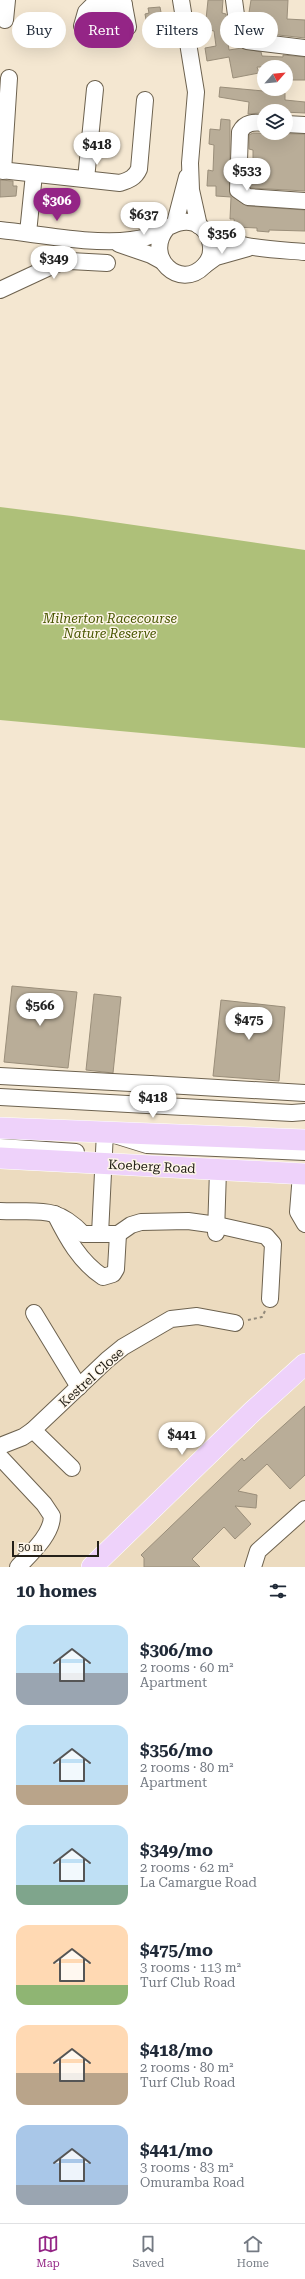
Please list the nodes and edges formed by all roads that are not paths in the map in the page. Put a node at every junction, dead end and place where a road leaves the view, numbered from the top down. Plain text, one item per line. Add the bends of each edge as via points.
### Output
1 (7, 0) edge
2 (181, 0) edge
3 (234, 0) edge
4 (124, 3) edge
5 (86, 12) edge
6 (5, 20) dead end
7 (305, 48) edge
8 (9, 78) dead end
9 (95, 89) dead end
10 (145, 100) dead end
11 (257, 123) edge
12 (293, 124) edge
13 (305, 125) edge
14 (190, 164) junction
15 (1, 170) edge
16 (34, 174) junction
17 (86, 179) junction
18 (305, 201) edge
19 (171, 226) junction
20 (202, 228) junction
21 (0, 230) edge
22 (28, 233) junction
23 (112, 241) junction
24 (252, 248) junction
25 (305, 252) edge
26 (162, 261) junction
27 (107, 263) dead end
28 (205, 265) junction
29 (0, 290) edge
30 (0, 1076) edge
31 (150, 1084) junction
32 (305, 1093) edge
33 (0, 1097) edge
34 (150, 1105) junction
35 (305, 1112) edge
36 (0, 1128) edge
37 (105, 1132) junction
38 (305, 1140) edge
39 (0, 1147) edge
40 (305, 1152) edge
41 (0, 1158) edge
42 (104, 1158) junction
43 (218, 1170) junction
44 (304, 1171) edge
45 (0, 1211) edge
46 (305, 1224) edge
47 (216, 1229) junction
48 (100, 1234) junction
49 (118, 1234) junction
50 (78, 1239) junction
51 (270, 1299) road end
52 (34, 1313) dead end
53 (235, 1323) road end
54 (305, 1364) edge
55 (79, 1387) junction
56 (32, 1430) junction
57 (0, 1446) edge
58 (0, 1457) edge
59 (72, 1468) dead end
60 (305, 1509) edge
61 (97, 1565) edge
62 (18, 1567) edge
63 (253, 1567) edge

1 - 6 street
2 - 14 street via 196,92
3 - 7 street via 238,30 247,41
4 - 5 street via 93,5
8 - 15 street
9 - 17 street
10 - 17 street via 139,169 136,176 120,183
11 - 18 street via 243,126 240,132 238,190 248,197
12 - 13 street
14 - 19 street
14 - 20 street via 192,195
15 - 16 street
16 - 17 street
16 - 22 street
19 - 20 street via 187,222
19 - 23 street via 144,238
19 - 26 street via 159,240
20 - 24 street via 223,240
20 - 28 street via 211,244
21 - 22 street
22 - 23 street
23 - 26 street
24 - 25 street
24 - 28 street via 216,257
26 - 28 street via 172,271 186,274 200,270
27 - 29 street via 70,261 56,264
30 - 31 street
31 - 32 street
31 - 34 street
33 - 34 street
34 - 35 street
36 - 37 main road
37 - 38 main road
37 - 40 street via 147,1145
37 - 42 street
39 - 42 street
41 - 42 main road, Koeberg Road
42 - 43 main road, Koeberg Road
42 - 44 street
42 - 48 street
43 - 44 main road, Koeberg Road
43 - 47 street
44 - 46 street via 298,1212
45 - 50 street via 41,1211 69,1219
47 - 49 street via 188,1221 149,1222 131,1225
47 - 51 street via 266,1236 271,1240 273,1253
48 - 49 street
48 - 50 street
49 - 50 street via 116,1270 107,1277 94,1271 84,1262
52 - 55 street
53 - 55 street, Kestrel Close via 197,1316 171,1319 124,1348
54 - 61 main road via 252,1411
55 - 56 street, Kestrel Close
56 - 57 street, Kestrel Close via 23,1438
56 - 59 street
58 - 62 street via 52,1516 50,1527
60 - 63 street via 258,1551

